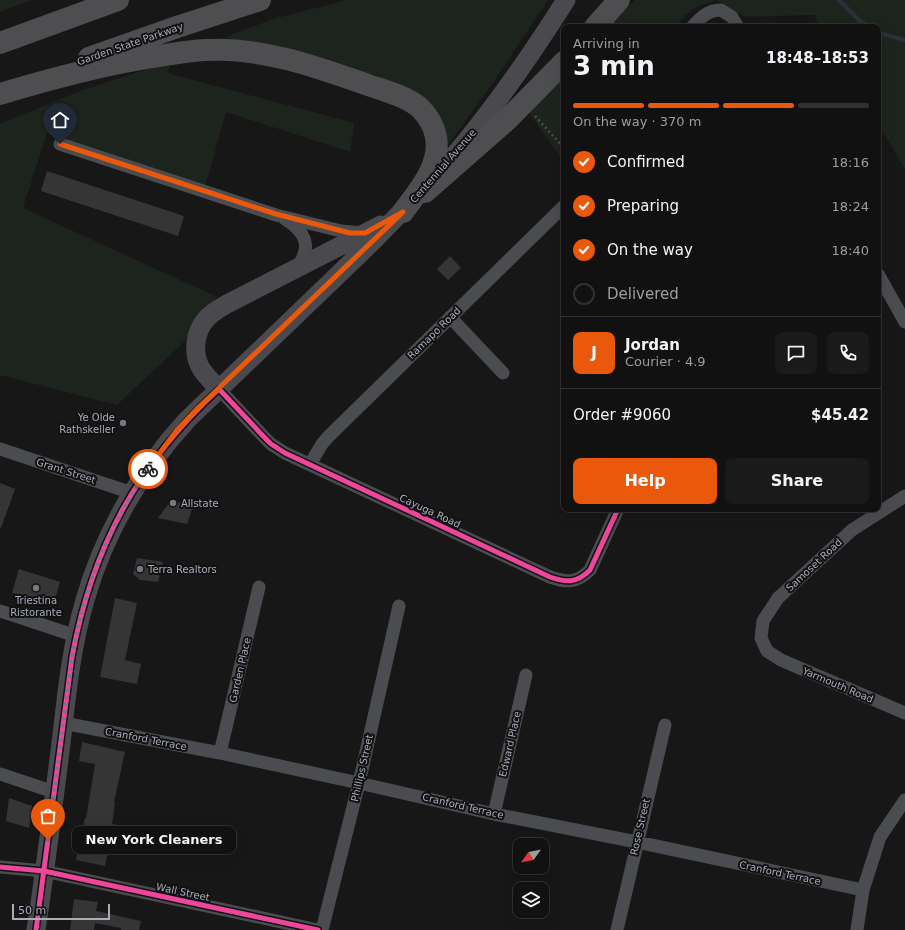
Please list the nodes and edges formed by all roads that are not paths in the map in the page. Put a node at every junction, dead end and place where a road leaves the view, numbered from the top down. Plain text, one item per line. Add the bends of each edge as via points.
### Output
1 (260, 0) edge
2 (566, 0) edge
3 (619, 0) edge
4 (115, 1) edge
5 (599, 24) edge
6 (695, 24) edge
7 (736, 24) edge
8 (0, 43) edge
9 (561, 65) edge
10 (0, 91) edge
11 (0, 94) edge
12 (60, 144) dead end
13 (561, 209) edge
14 (403, 212) junction
15 (276, 214) junction
16 (365, 233) junction
17 (294, 270) junction
18 (883, 295) edge
19 (450, 317) junction
20 (905, 322) edge
21 (503, 373) dead end
22 (219, 389) junction
23 (0, 449) edge
24 (310, 464) junction
25 (132, 493) junction
26 (905, 496) edge
27 (881, 511) edge
28 (617, 512) edge
29 (880, 512) edge
30 (259, 587) dead end
31 (399, 606) dead end
32 (0, 611) edge
33 (76, 636) junction
34 (773, 655) joint
35 (526, 675) dead end
36 (905, 713) edge
37 (63, 723) junction
38 (665, 725) dead end
39 (220, 753) junction
40 (0, 774) edge
41 (359, 783) junction
42 (54, 792) junction
43 (905, 800) edge
44 (494, 814) junction
45 (637, 842) junction
46 (0, 867) edge
47 (44, 871) junction
48 (863, 890) junction
49 (36, 930) edge
50 (318, 930) edge
51 (322, 930) edge
52 (617, 930) edge
53 (857, 930) edge

1 - 10 highway, Garden State Parkway via 132,42
2 - 14 main road, Centennial Avenue via 524,64 481,121
3 - 5 highway
4 - 8 highway
6 - 7 street via 703,16 716,10 727,13
9 - 14 highway via 508,119
11 - 14 highway via 113,64 190,51 241,51 316,67 404,98 420,108 431,122 436,142 434,163
12 - 15 street
13 - 19 street, Ramapo Road
14 - 16 main road
14 - 22 main road, Centennial Avenue
15 - 16 street via 342,231
15 - 17 street via 298,229 305,240 305,253
16 - 17 main road
17 - 22 main road via 227,304 202,325 196,342 196,356 202,369
18 - 20 street
19 - 21 street
19 - 24 street, Ramapo Road via 329,436
22 - 24 street, Cayuga Road via 271,444
22 - 25 main road, Centennial Avenue via 177,430
23 - 25 street, Grant Street
24 - 28 street, Cayuga Road via 561,581 573,581 583,577 590,570
25 - 33 main road, Centennial Avenue via 97,566
26 - 27 street, Samoset Road
29 - 34 street, Samoset Road via 852,530 778,598 763,621 762,638 767,651
30 - 39 street, Garden Place
31 - 41 street, Phillips Street
32 - 33 street
33 - 37 main road, Centennial Avenue
34 - 36 street, Yarmouth Road
35 - 44 street, Edward Place
37 - 39 street, Cranford Terrace
37 - 42 main road, Centennial Avenue
38 - 45 street, Rose Street
39 - 41 street, Cranford Terrace
40 - 42 street
41 - 44 street, Cranford Terrace
41 - 51 street, Phillips Street
42 - 47 main road, Centennial Avenue
43 - 48 street via 880,837
44 - 45 street, Cranford Terrace
45 - 48 street, Cranford Terrace
45 - 52 street, Rose Street
46 - 47 street, Wall Street
47 - 49 main road, Centennial Avenue
47 - 50 street, Wall Street
48 - 53 street

